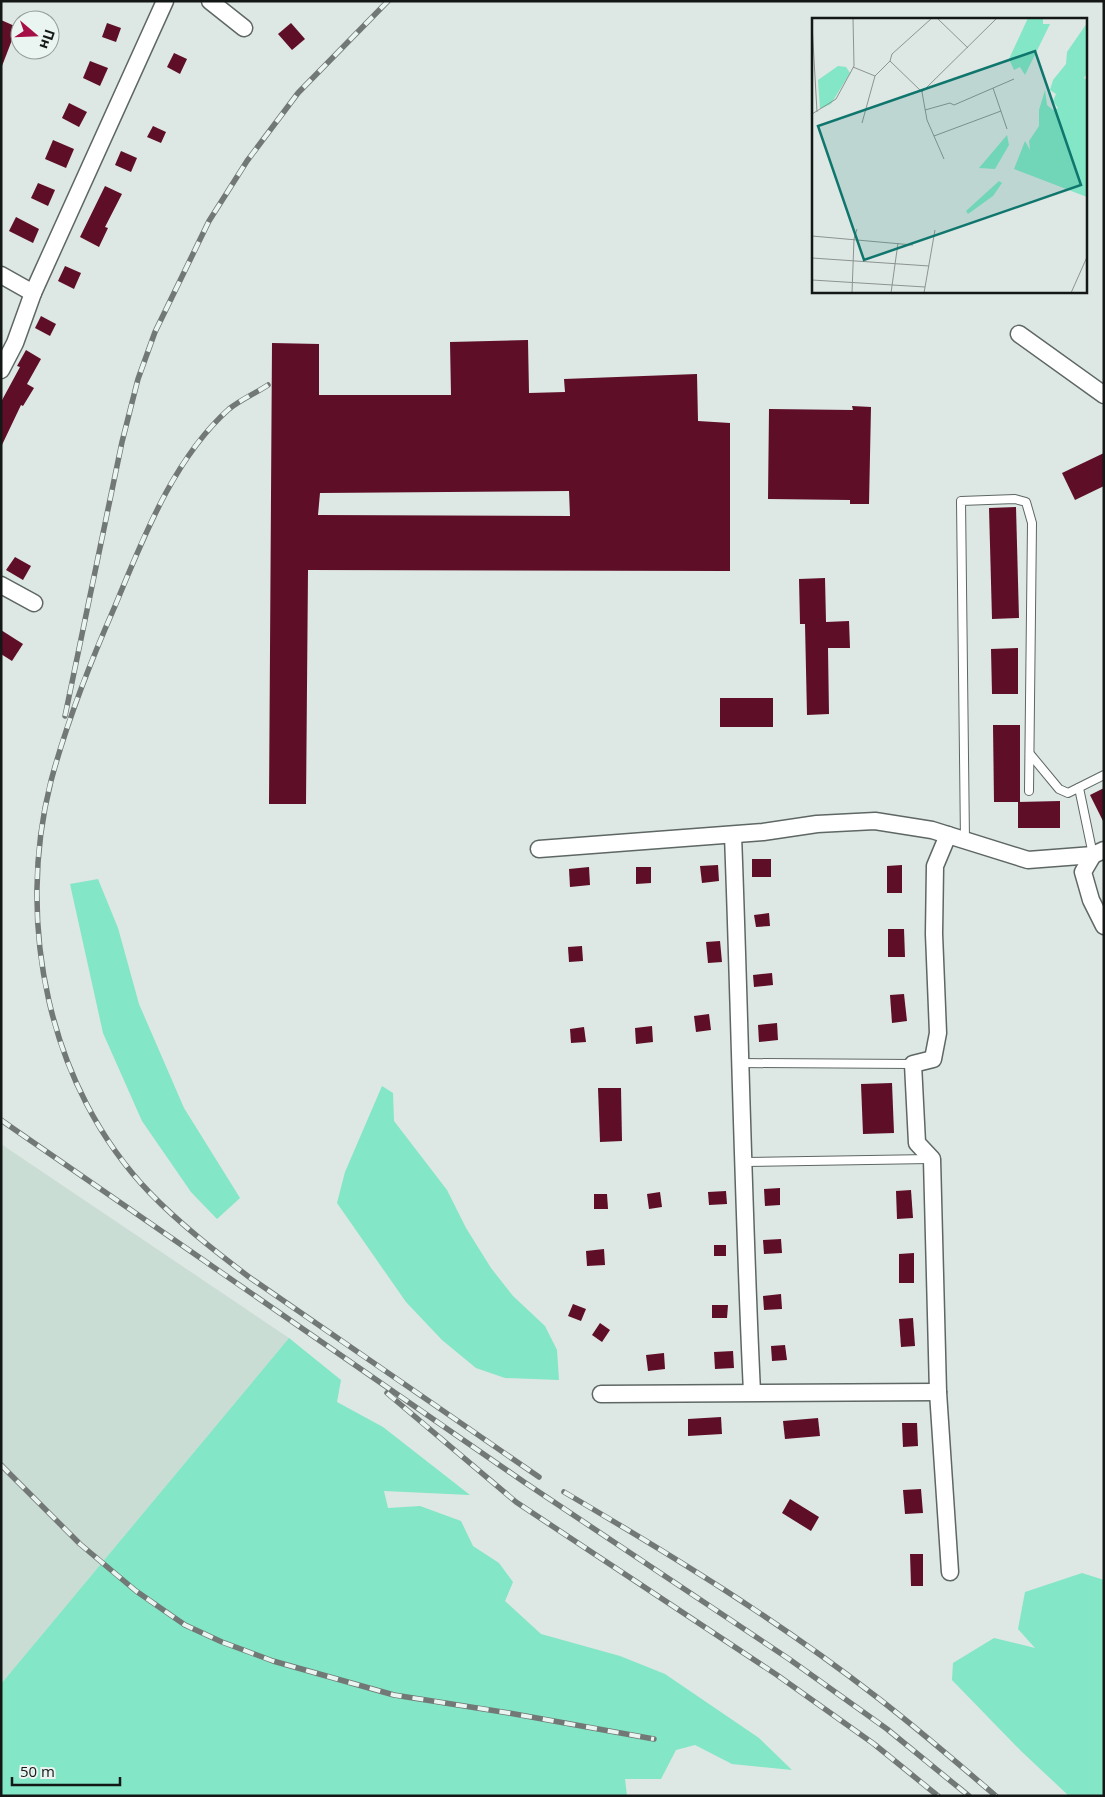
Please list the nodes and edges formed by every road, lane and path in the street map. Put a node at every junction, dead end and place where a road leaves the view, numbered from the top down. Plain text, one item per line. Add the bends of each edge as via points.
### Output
1 (166, 1) edge
2 (210, 1) edge
3 (244, 28) dead end
4 (1, 275) edge
5 (33, 293) junction
6 (1019, 334) dead end
7 (1, 370) edge
8 (1104, 395) edge
9 (1, 585) edge
10 (34, 603) dead end
11 (1030, 754) junction
12 (1104, 775) edge
13 (1079, 788) junction
14 (1030, 791) dead end
15 (733, 835) junction
16 (948, 835) junction
17 (965, 841) junction
18 (539, 849) dead end
19 (1098, 852) edge
20 (1104, 926) edge
21 (741, 1064) junction
22 (913, 1064) junction
23 (932, 1159) junction
24 (743, 1162) junction
25 (752, 1392) junction
26 (938, 1392) junction
27 (601, 1394) dead end
28 (950, 1572) dead end

1 - 5 street
2 - 3 street
4 - 5 street
5 - 7 street via 15,343
6 - 8 street
9 - 10 street
11 - 13 lane via 1059,789 1068,793
11 - 14 lane
11 - 17 lane via 1032,523 1026,502 1015,499 961,501
12 - 13 lane
13 - 19 lane
15 - 16 street via 817,824 875,821
15 - 18 street
15 - 21 street
16 - 17 street
16 - 22 street via 935,866 938,1033 933,1059
17 - 19 street via 1028,860
19 - 20 street via 1084,872 1091,900
21 - 22 lane
21 - 24 street
22 - 23 street via 917,1143
23 - 24 lane
23 - 26 street
24 - 25 street
25 - 26 street
25 - 27 street
26 - 28 street

